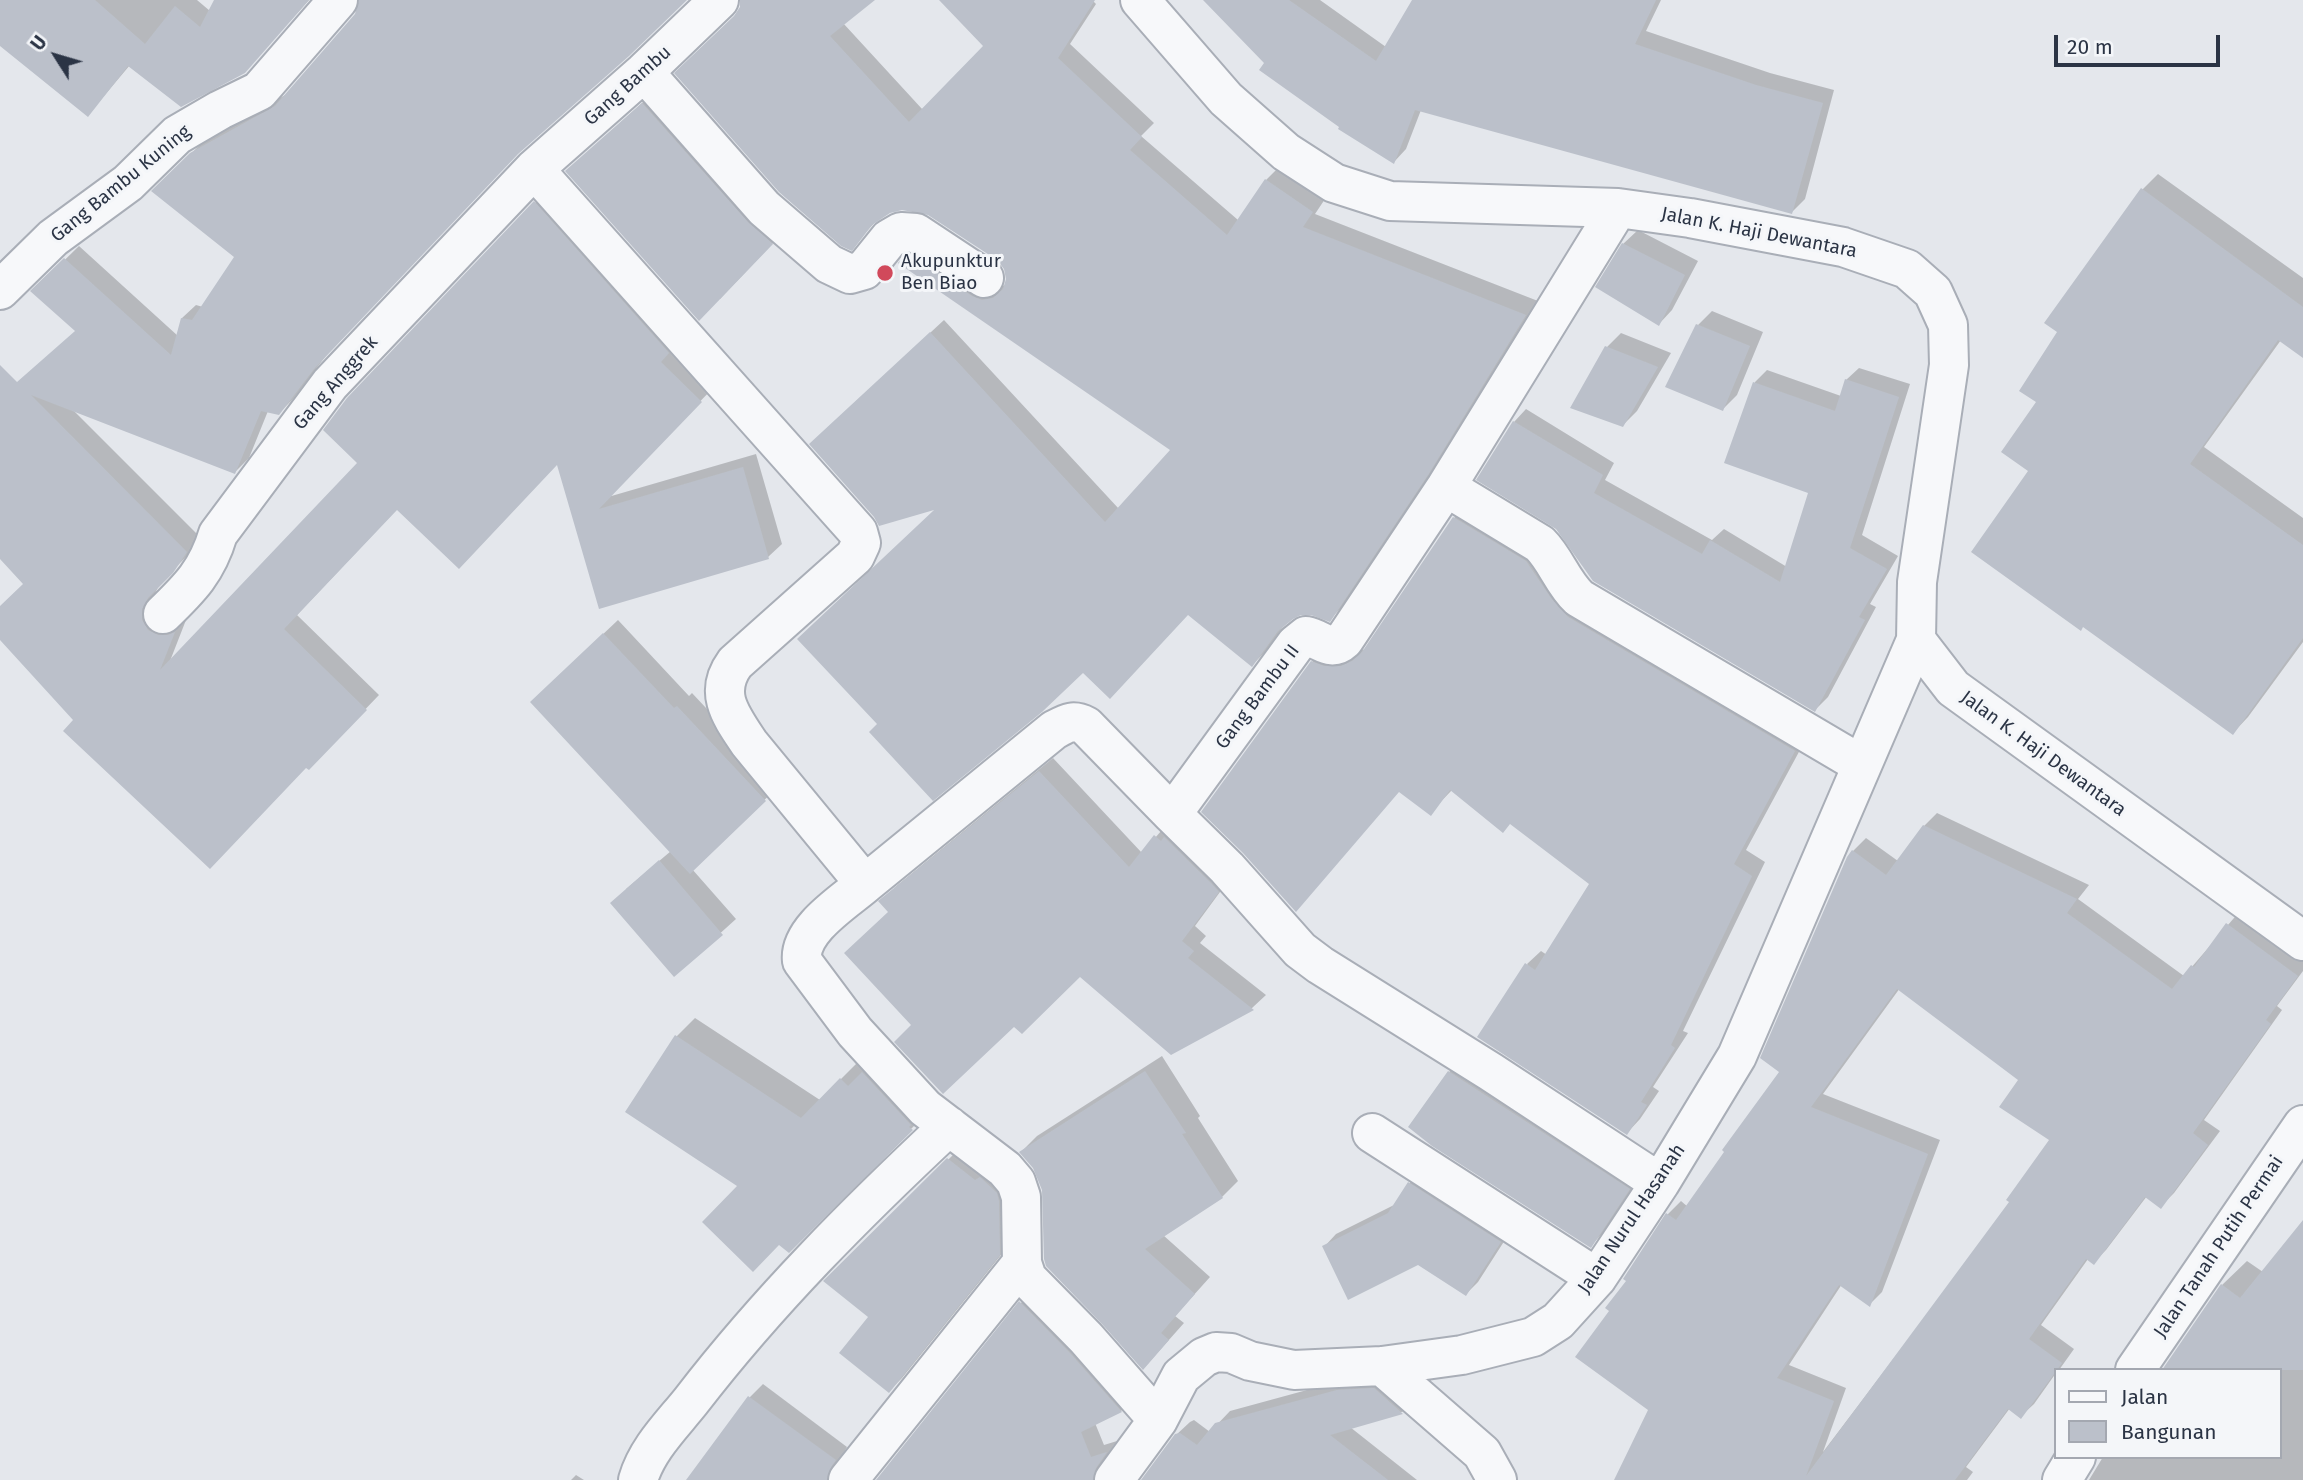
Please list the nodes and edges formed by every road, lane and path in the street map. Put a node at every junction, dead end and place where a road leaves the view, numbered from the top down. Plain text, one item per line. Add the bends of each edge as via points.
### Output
1 (338, 0) edge
2 (719, 0) edge
3 (1140, 0) edge
4 (644, 72) junction
5 (534, 169) junction
6 (1618, 208) junction
7 (984, 278) dead end
8 (0, 290) edge
9 (1446, 486) junction
10 (163, 614) dead end
11 (1916, 640) junction
12 (1862, 765) junction
13 (1172, 814) junction
14 (865, 884) junction
15 (2303, 941) edge
16 (2303, 1125) edge
17 (949, 1126) junction
18 (1372, 1133) dead end
19 (1660, 1183) junction
20 (1022, 1264) junction
21 (1597, 1278) junction
22 (1382, 1366) junction
23 (2136, 1368) edge
24 (1158, 1420) junction
25 (2075, 1459) edge
26 (638, 1480) edge
27 (848, 1480) edge
28 (1114, 1480) edge
29 (1497, 1480) edge
30 (2062, 1480) edge

1 - 8 street, Gang Bambu Kuning via 259,91 177,135 128,183 53,238
2 - 4 street, Gang Bambu
3 - 6 street, Jalan K. Haji Dewantara via 1226,99 1286,152 1334,183 1390,201
4 - 5 street, Gang Bambu
4 - 7 street via 764,208 829,264 850,274 864,270 889,239 901,232 916,233
5 - 10 street, Gang Anggrek via 330,384 218,534 210,560 196,582
5 - 14 street via 858,532 861,543 855,556 736,663 723,693 749,743
6 - 9 street, Gang Bambu II
6 - 11 street, Jalan K. Haji Dewantara via 1843,247 1908,268 1933,292 1948,324 1949,365 1917,582
9 - 12 street via 1540,544 1579,598
9 - 13 street, Gang Bambu II via 1344,640 1331,647 1306,636 1296,644
11 - 12 street, Jalan Nurul Hasanah
11 - 15 street, Jalan K. Haji Dewantara via 1952,688
12 - 19 street, Jalan Nurul Hasanah via 1737,1056
13 - 14 street via 1086,726 1069,722
13 - 19 street via 1300,950
14 - 17 street via 812,930 804,942 802,961 855,1032 925,1108
16 - 23 street, Jalan Tanah Putih Permai
17 - 20 street via 1016,1182 1021,1197
17 - 26 street via 791,1282 727,1354 649,1453
18 - 21 street
19 - 21 street, Jalan Nurul Hasanah
20 - 24 street via 1027,1278
20 - 27 street
21 - 22 street, Jalan Nurul Hasanah via 1558,1321 1533,1337 1462,1355
22 - 24 street, Jalan Nurul Hasanah via 1294,1370 1216,1352 1181,1376
22 - 29 street via 1482,1453
24 - 28 street, Jalan Nurul Hasanah
25 - 30 street

